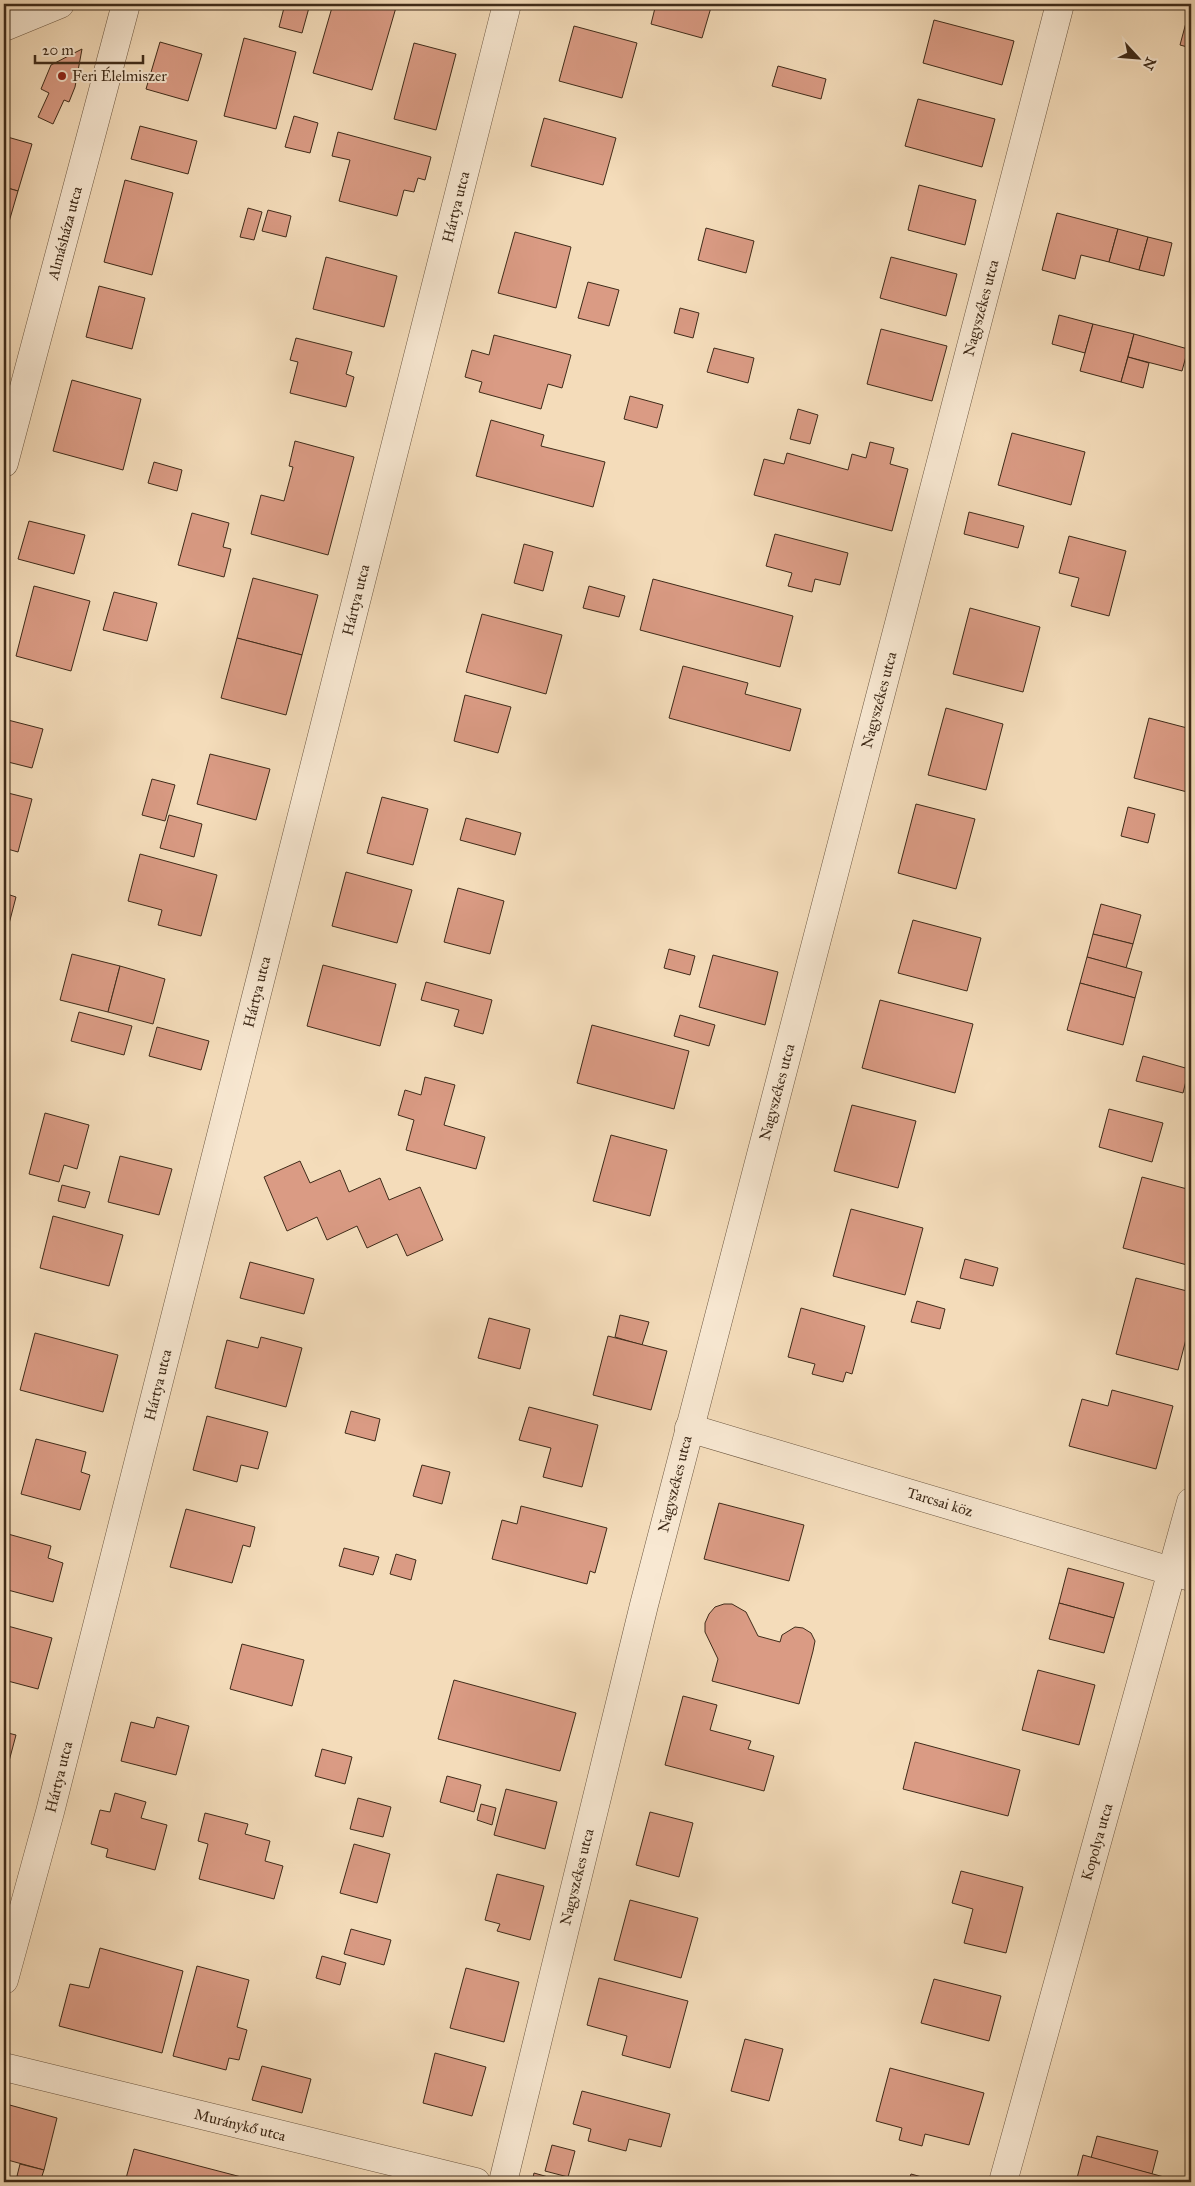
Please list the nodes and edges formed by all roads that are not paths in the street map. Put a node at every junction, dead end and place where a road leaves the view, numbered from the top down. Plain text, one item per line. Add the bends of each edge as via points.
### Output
1 (60, 4) edge
2 (126, 4) edge
3 (507, 4) edge
4 (1060, 4) edge
5 (4, 27) edge
6 (4, 463) edge
7 (689, 1428) junction
8 (1191, 1502) edge
9 (1182, 1574) edge
10 (4, 1980) edge
11 (4, 2067) edge
12 (476, 2182) edge
13 (503, 2182) edge
14 (1003, 2182) edge

1 - 5 street
2 - 6 street, Almásháza utca
3 - 10 street, Hártya utca via 55,1792
4 - 7 street, Nagyszékes utca
7 - 9 street, Tarcsai köz
7 - 13 street, Nagyszékes utca
8 - 9 street, Kopolya utca
9 - 14 street, Kopolya utca
11 - 12 street, Muránykő utca

